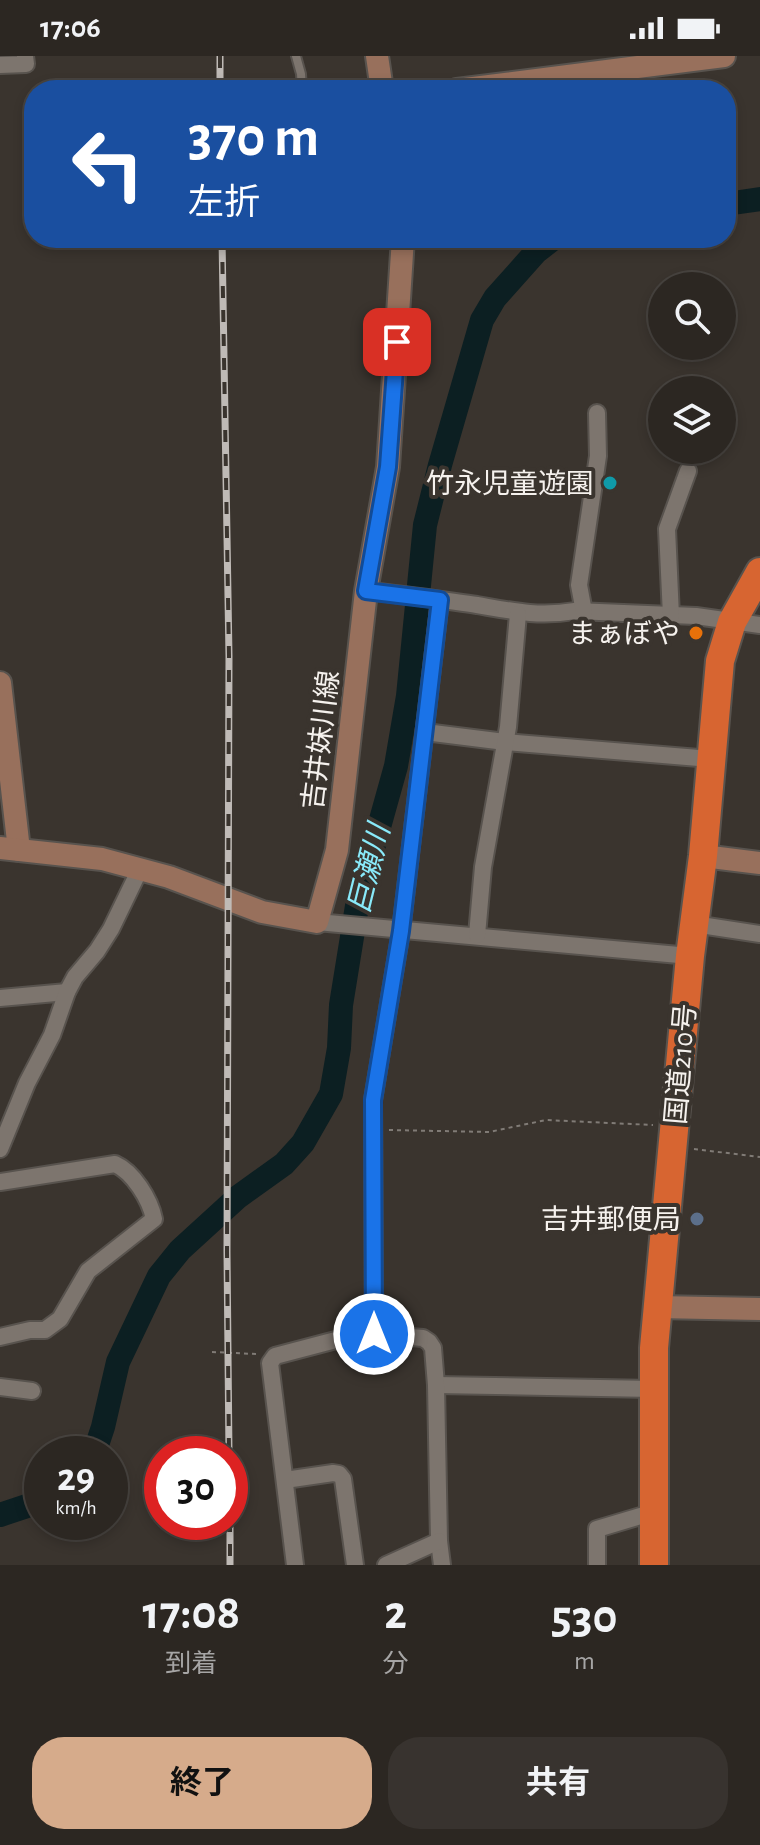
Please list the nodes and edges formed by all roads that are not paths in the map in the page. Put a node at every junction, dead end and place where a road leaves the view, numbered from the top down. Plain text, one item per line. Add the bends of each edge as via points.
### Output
1 (25, 56) edge
2 (296, 56) edge
3 (377, 56) edge
4 (722, 56) edge
5 (0, 65) edge
6 (301, 80) edge
7 (381, 80) edge
8 (535, 80) edge
9 (402, 248) edge
10 (597, 413) dead end
11 (688, 471) dead end
12 (760, 572) edge
13 (370, 591) junction
14 (438, 600) junction
15 (584, 612) junction
16 (518, 614) junction
17 (671, 616) junction
18 (732, 622) junction
19 (760, 625) edge
20 (0, 683) edge
21 (425, 732) junction
22 (505, 742) junction
23 (711, 759) junction
24 (10, 849) edge
25 (703, 856) junction
26 (760, 863) edge
27 (140, 869) junction
28 (322, 923) junction
29 (694, 924) junction
30 (397, 931) junction
31 (760, 934) edge
32 (477, 935) junction
33 (690, 956) junction
34 (67, 992) junction
35 (0, 998) edge
36 (0, 1149) edge
37 (0, 1182) edge
38 (657, 1307) junction
39 (760, 1309) edge
40 (374, 1334) junction
41 (0, 1337) edge
42 (436, 1385) junction
43 (0, 1387) edge
44 (653, 1389) junction
45 (32, 1391) dead end
46 (285, 1480) junction
47 (654, 1512) junction
48 (439, 1541) junction
49 (295, 1565) edge
50 (355, 1565) edge
51 (386, 1565) edge
52 (442, 1565) edge
53 (597, 1565) edge
54 (654, 1565) edge

1 - 5 street via 26,64
2 - 6 lane
3 - 7 main road
4 - 8 main road
9 - 13 main road, 吉井妹川線 via 388,467
10 - 15 street via 598,456 579,585
11 - 17 street via 667,529
12 - 18 highway, 国道210号
13 - 14 street
13 - 28 main road, 吉井妹川線 via 337,850
14 - 16 street
14 - 21 street
15 - 16 street
15 - 17 street
16 - 22 street
17 - 18 street
18 - 19 street
18 - 23 highway, 国道210号 via 720,661
20 - 24 main road
21 - 22 street
21 - 30 street
22 - 23 street
22 - 32 street
23 - 25 highway, 国道210号
24 - 27 main road via 102,859
25 - 26 main road
25 - 29 highway, 国道210号
27 - 28 main road via 262,912
27 - 34 street via 111,929
28 - 30 street
29 - 31 street
29 - 33 highway, 国道210号
30 - 32 street
30 - 40 street via 373,1100
32 - 33 street
33 - 38 highway, 国道210号
34 - 35 street
34 - 36 street
37 - 41 street via 115,1164 126,1169 154,1219 88,1271 60,1319 45,1330
38 - 39 main road
38 - 44 highway, 国道210号
40 - 42 street via 429,1342
40 - 46 street via 275,1356 270,1363
42 - 44 street
42 - 48 street
43 - 45 street
44 - 47 highway, 国道210号
46 - 49 street
46 - 50 street via 339,1474
47 - 53 street via 597,1529
47 - 54 highway, 国道210号
48 - 51 street
48 - 52 street

